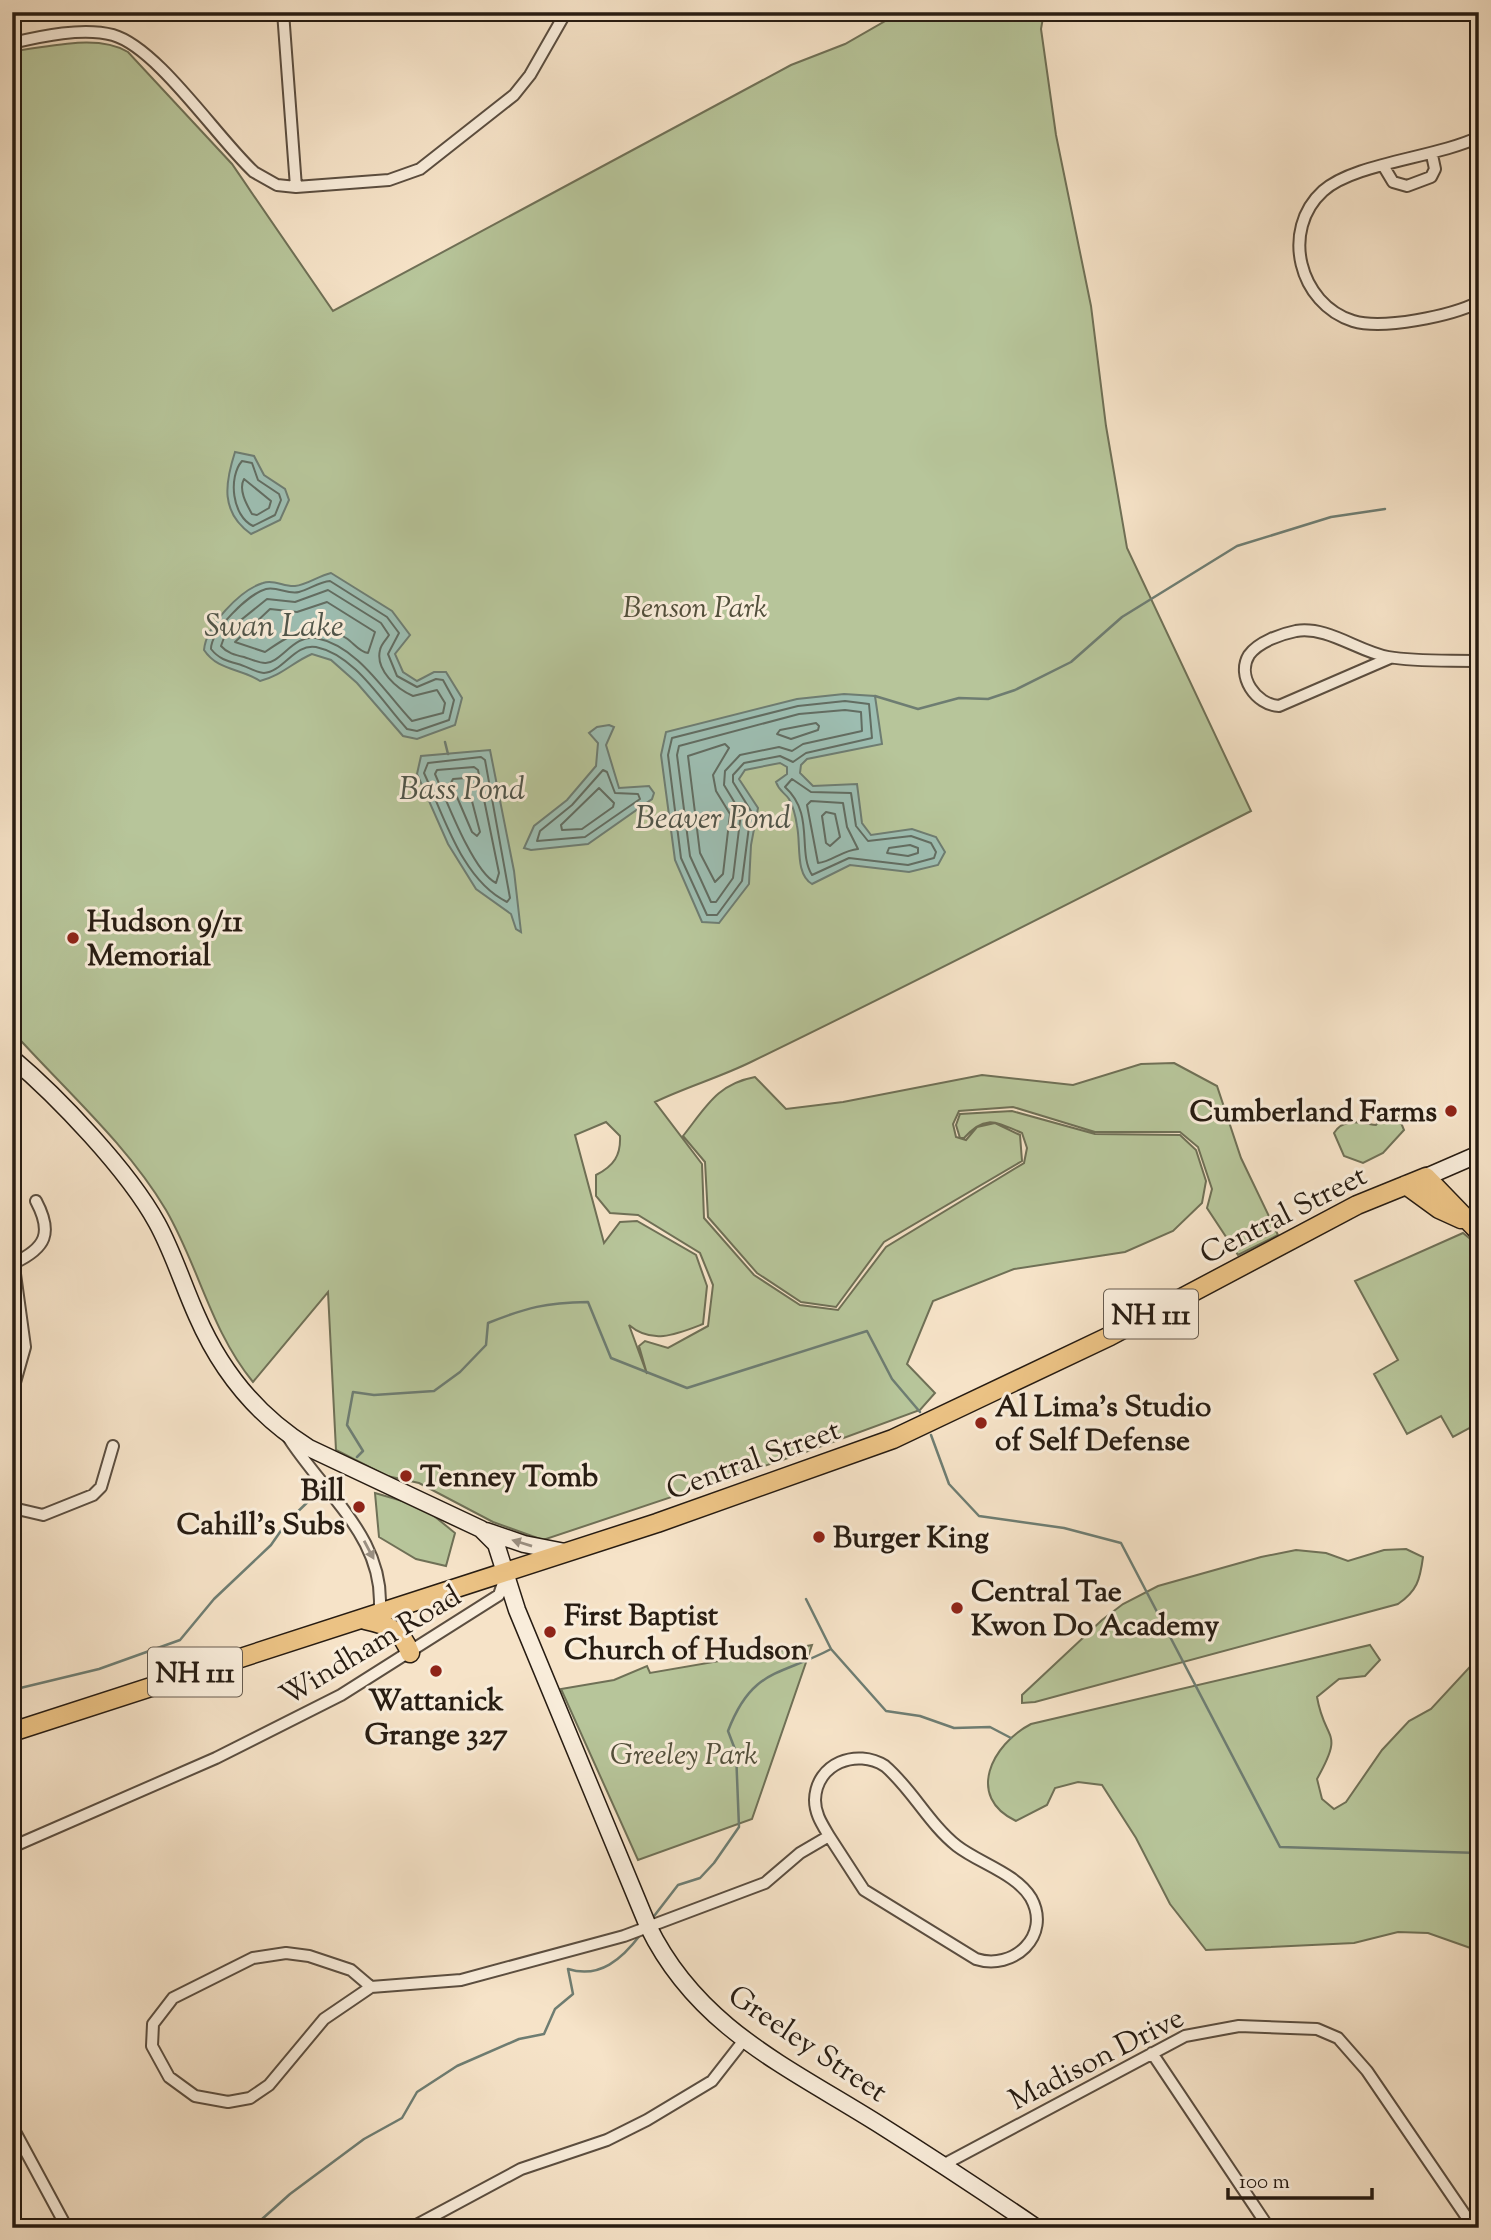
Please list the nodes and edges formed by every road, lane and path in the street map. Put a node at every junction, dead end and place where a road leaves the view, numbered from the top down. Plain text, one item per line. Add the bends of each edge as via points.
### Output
1 (283, 12) edge
2 (566, 12) edge
3 (12, 43) edge
4 (1479, 137) edge
5 (1432, 155) junction
6 (1384, 167) junction
7 (296, 187) junction
8 (1479, 302) edge
9 (1390, 658) junction
10 (1479, 661) edge
11 (12, 1058) edge
12 (1479, 1154) edge
13 (1426, 1177) junction
14 (1406, 1185) junction
15 (36, 1201) dead end
16 (1465, 1220) junction
17 (1479, 1232) edge
18 (13, 1257) edge
19 (12, 1393) edge
20 (287, 1435) junction
21 (113, 1446) dead end
22 (13, 1505) edge
23 (12, 1527) edge
24 (481, 1529) junction
25 (565, 1552) junction
26 (507, 1572) junction
27 (372, 1618) junction
28 (410, 1653) junction
29 (12, 1732) edge
30 (829, 1836) junction
31 (12, 1847) edge
32 (648, 1926) junction
33 (371, 1987) junction
34 (744, 2040) junction
35 (1152, 2053) junction
36 (12, 2126) edge
37 (943, 2165) junction
38 (67, 2228) edge
39 (411, 2228) edge
40 (1037, 2228) edge
41 (1269, 2228) edge
42 (1474, 2228) edge

1 - 7 street
2 - 7 street via 514,94 420,169 389,180
3 - 7 street via 99,33 123,39 147,55 254,172 277,185
4 - 5 street
5 - 6 street
5 - 6 street via 1433,175 1407,186 1392,182
6 - 8 street via 1340,178 1309,209 1299,246 1311,289 1334,312 1370,324 1456,311
9 - 9 street via 1303,630 1258,646 1247,659 1246,675 1259,699 1279,705
9 - 10 street
11 - 20 street via 131,1183 166,1241 216,1354 241,1391
12 - 13 street, Central Street
13 - 14 main road, Central Street / NH 111
13 - 16 main road
14 - 16 main road via 1439,1209
14 - 25 main road, Central Street / NH 111 via 1357,1205 1110,1336 893,1439 698,1510
15 - 18 street via 45,1221 42,1244 32,1255
16 - 17 main road
18 - 19 street via 25,1347
20 - 24 street
20 -> 27 street via 356,1525 374,1559 382,1592
21 - 22 street via 93,1495 43,1515
22 - 23 street
25 -> 24 street
24 - 26 street, Greeley Street via 496,1544
25 - 26 main road, Central Street / NH 111
26 - 27 main road, Central Street / NH 111
26 - 28 street, Windham Road via 499,1595
26 - 32 street, Greeley Street via 517,1610
27 - 28 main road via 401,1634
27 - 29 main road, Central Street / NH 111
28 - 31 street, Windham Road via 247,1743
30 - 30 street via 864,1890 976,1959 1008,1960 1032,1940 1037,1914 1026,1891 952,1842 880,1763 848,1759 823,1777 815,1801
30 - 32 street via 758,1886
32 - 33 street via 483,1976
32 - 34 street, Greeley Street via 686,1988
33 - 33 street via 324,2019 269,2085 240,2101 217,2102 186,2091 169,2077 152,2046 153,2024 173,1998 253,1958 286,1952 309,1956 351,1970
34 - 37 street, Greeley Street
34 - 39 street via 712,2081 647,2120 607,2140 521,2169
35 - 37 street, Madison Drive
35 - 41 street
35 - 42 street, Madison Drive via 1185,2036 1217,2028 1295,2026 1328,2032 1367,2071
36 - 38 street
37 - 40 street, Greeley Street

